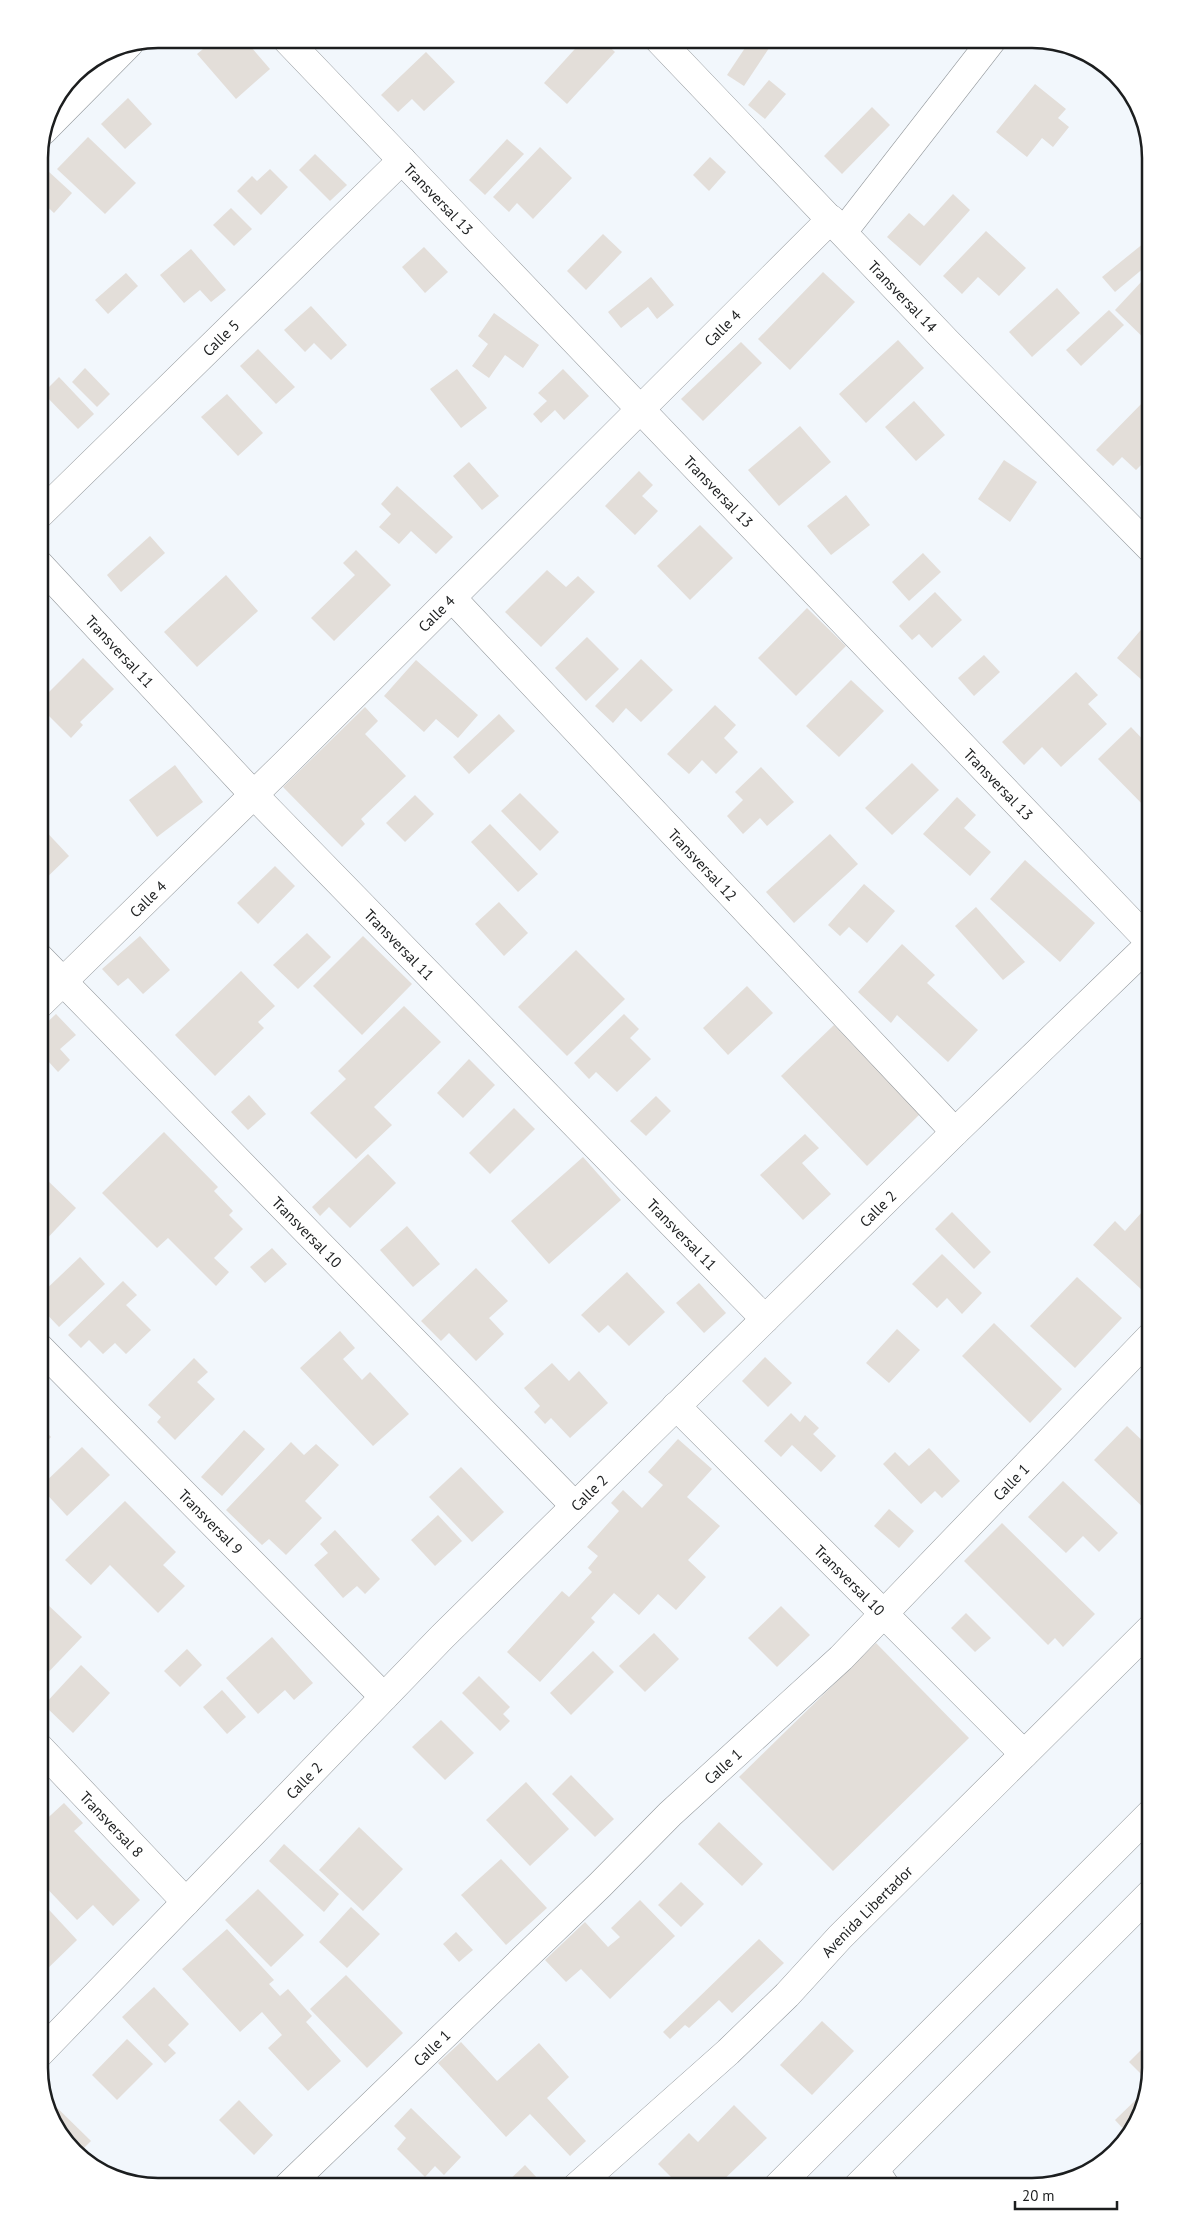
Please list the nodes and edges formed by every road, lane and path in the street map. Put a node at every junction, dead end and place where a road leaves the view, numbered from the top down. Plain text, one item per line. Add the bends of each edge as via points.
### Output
1 (295, 48) edge
2 (667, 48) edge
3 (985, 48) edge
4 (119, 54) edge
5 (54, 120) edge
6 (402, 160) junction
7 (837, 226) junction
8 (640, 409) junction
9 (48, 506) edge
10 (1142, 540) edge
11 (48, 574) edge
12 (452, 598) junction
13 (254, 794) junction
14 (1142, 934) edge
15 (1142, 952) edge
16 (48, 966) edge
17 (63, 982) junction
18 (48, 996) edge
19 (955, 1132) junction
20 (765, 1319) junction
21 (1142, 1345) edge
22 (48, 1356) edge
23 (676, 1406) junction
24 (576, 1506) junction
25 (883, 1614) junction
26 (1142, 1637) edge
27 (384, 1697) junction
28 (1024, 1754) junction
29 (48, 1756) edge
30 (1142, 1822) edge
31 (186, 1902) junction
32 (1142, 1902) edge
33 (48, 2045) edge
34 (296, 2178) edge
35 (586, 2178) edge
36 (786, 2178) edge
37 (877, 2178) edge

1 - 6 street, Transversal 13
2 - 7 street, Transversal 14
3 - 7 street, Calle 4
4 - 5 street
6 - 8 street, Transversal 13
6 - 9 street, Calle 5
7 - 8 street, Calle 4
7 - 10 street, Transversal 14
8 - 12 street, Calle 4
8 - 14 street, Transversal 13
11 - 13 street, Transversal 11
12 - 13 street, Calle 4
12 - 19 street, Transversal 12
13 - 17 street, Calle 4
13 - 20 street, Transversal 11
15 - 19 street, Calle 2
16 - 17 street, Transversal 10
17 - 18 street, Calle 4
17 - 24 street, Transversal 10
19 - 20 street, Calle 2
20 - 23 street, Calle 2
21 - 25 street, Calle 1
22 - 27 street, Transversal 9
23 - 24 street, Calle 2
23 - 25 street, Transversal 10
24 - 27 street, Calle 2
25 - 28 street, Transversal 10
25 - 34 street, Calle 1 via 841,1658 670,1814
26 - 28 street, Avenida Libertador
27 - 31 street, Calle 2
28 - 35 street, Avenida Libertador via 840,1936 754,2027
29 - 31 street, Transversal 8
30 - 36 street
31 - 33 street, Calle 2
32 - 37 street

